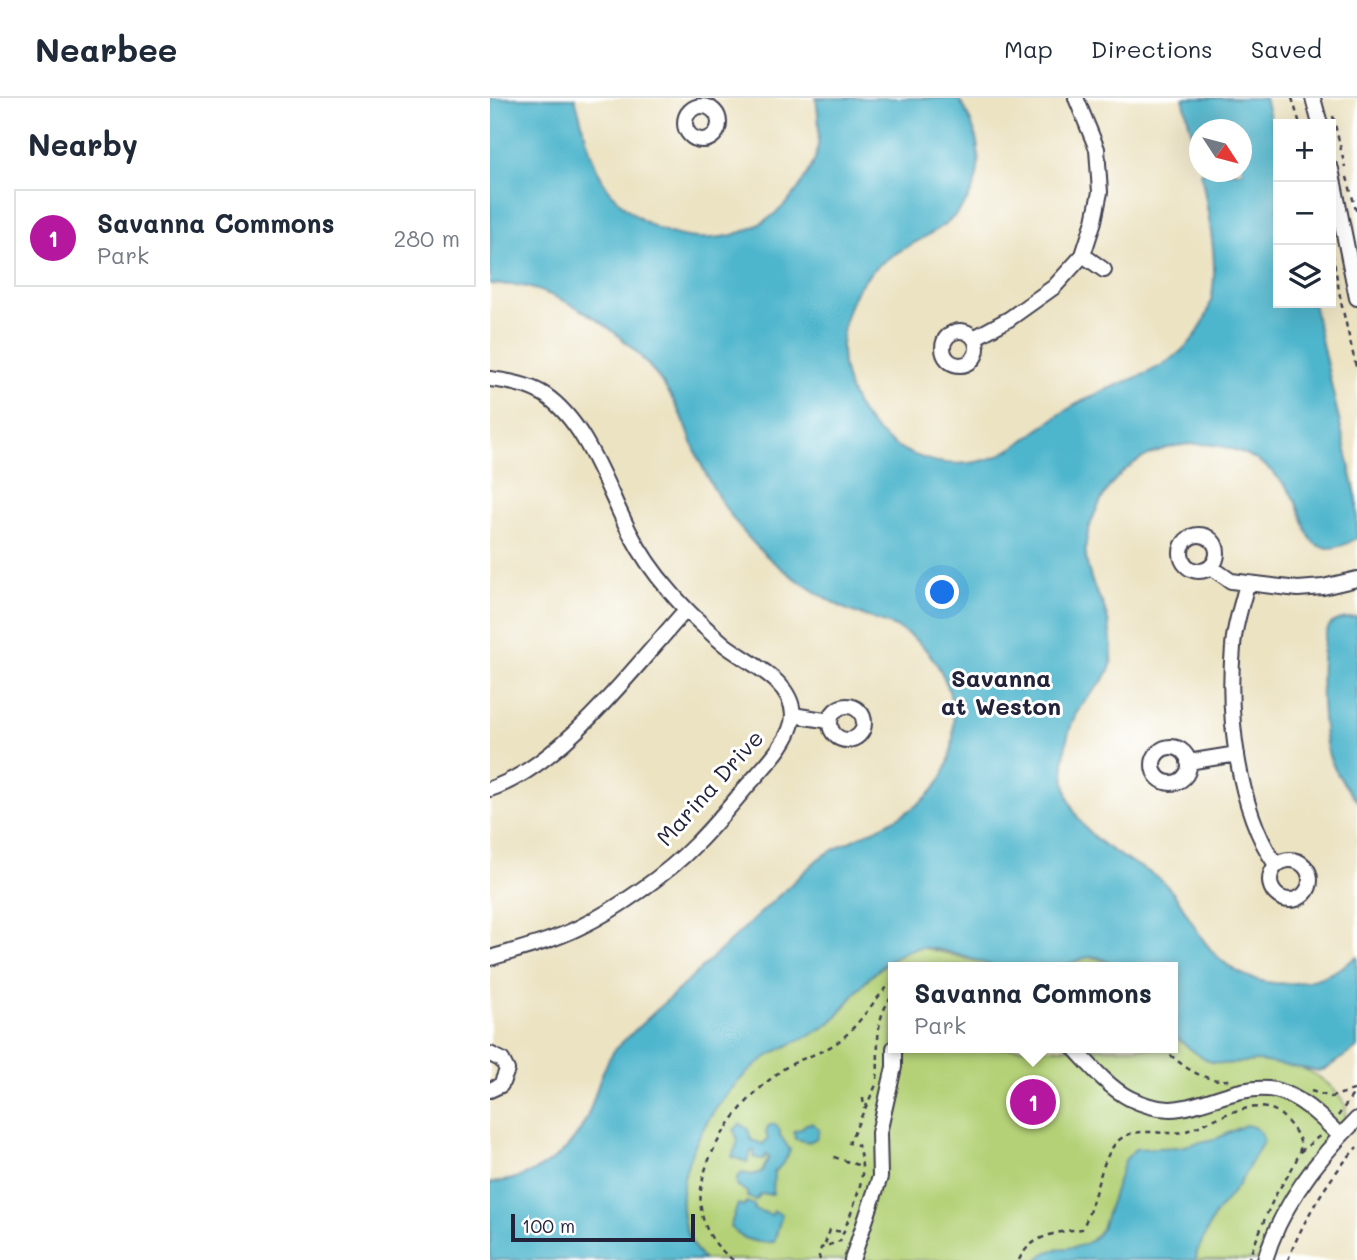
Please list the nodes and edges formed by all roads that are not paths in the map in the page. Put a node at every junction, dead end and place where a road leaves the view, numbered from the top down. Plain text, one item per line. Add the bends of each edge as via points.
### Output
1 (1076, 98) edge
2 (1313, 98) edge
3 (1319, 119) edge
4 (1334, 182) edge
5 (1083, 256) junction
6 (1104, 270) dead end
7 (1357, 298) edge
8 (974, 338) dead end
9 (490, 379) edge
10 (1211, 567) dead end
11 (1357, 579) edge
12 (1247, 584) junction
13 (685, 611) junction
14 (793, 715) junction
15 (830, 721) dead end
16 (1237, 754) junction
17 (1188, 762) dead end
18 (490, 789) edge
19 (1276, 865) dead end
20 (490, 958) edge
21 (894, 1053) edge
22 (1079, 1053) edge
23 (490, 1054) edge
24 (490, 1090) edge
25 (1357, 1119) edge
26 (1340, 1136) junction
27 (852, 1260) edge
28 (1265, 1260) edge

1 - 5 street via 1097,149 1100,192
2 - 3 street
4 - 7 street
5 - 6 street
5 - 8 street via 1054,287
9 - 13 street via 545,395 573,422 595,457 631,535
10 - 12 street via 1231,581
11 - 12 street via 1298,589
12 - 16 street via 1233,645
13 - 14 street via 771,676 783,690
13 - 18 street via 578,730 541,762
14 - 15 street
14 - 20 street, Marina Drive via 788,734 772,759 695,846 636,892 580,927
16 - 17 street
16 - 19 street via 1253,818
21 - 27 street via 879,1133 880,1177
22 - 26 street via 1113,1087 1147,1105 1171,1109 1246,1090 1275,1090 1313,1110
23 - 24 street via 502,1060 507,1070 500,1085
25 - 26 street
26 - 28 street via 1291,1203

